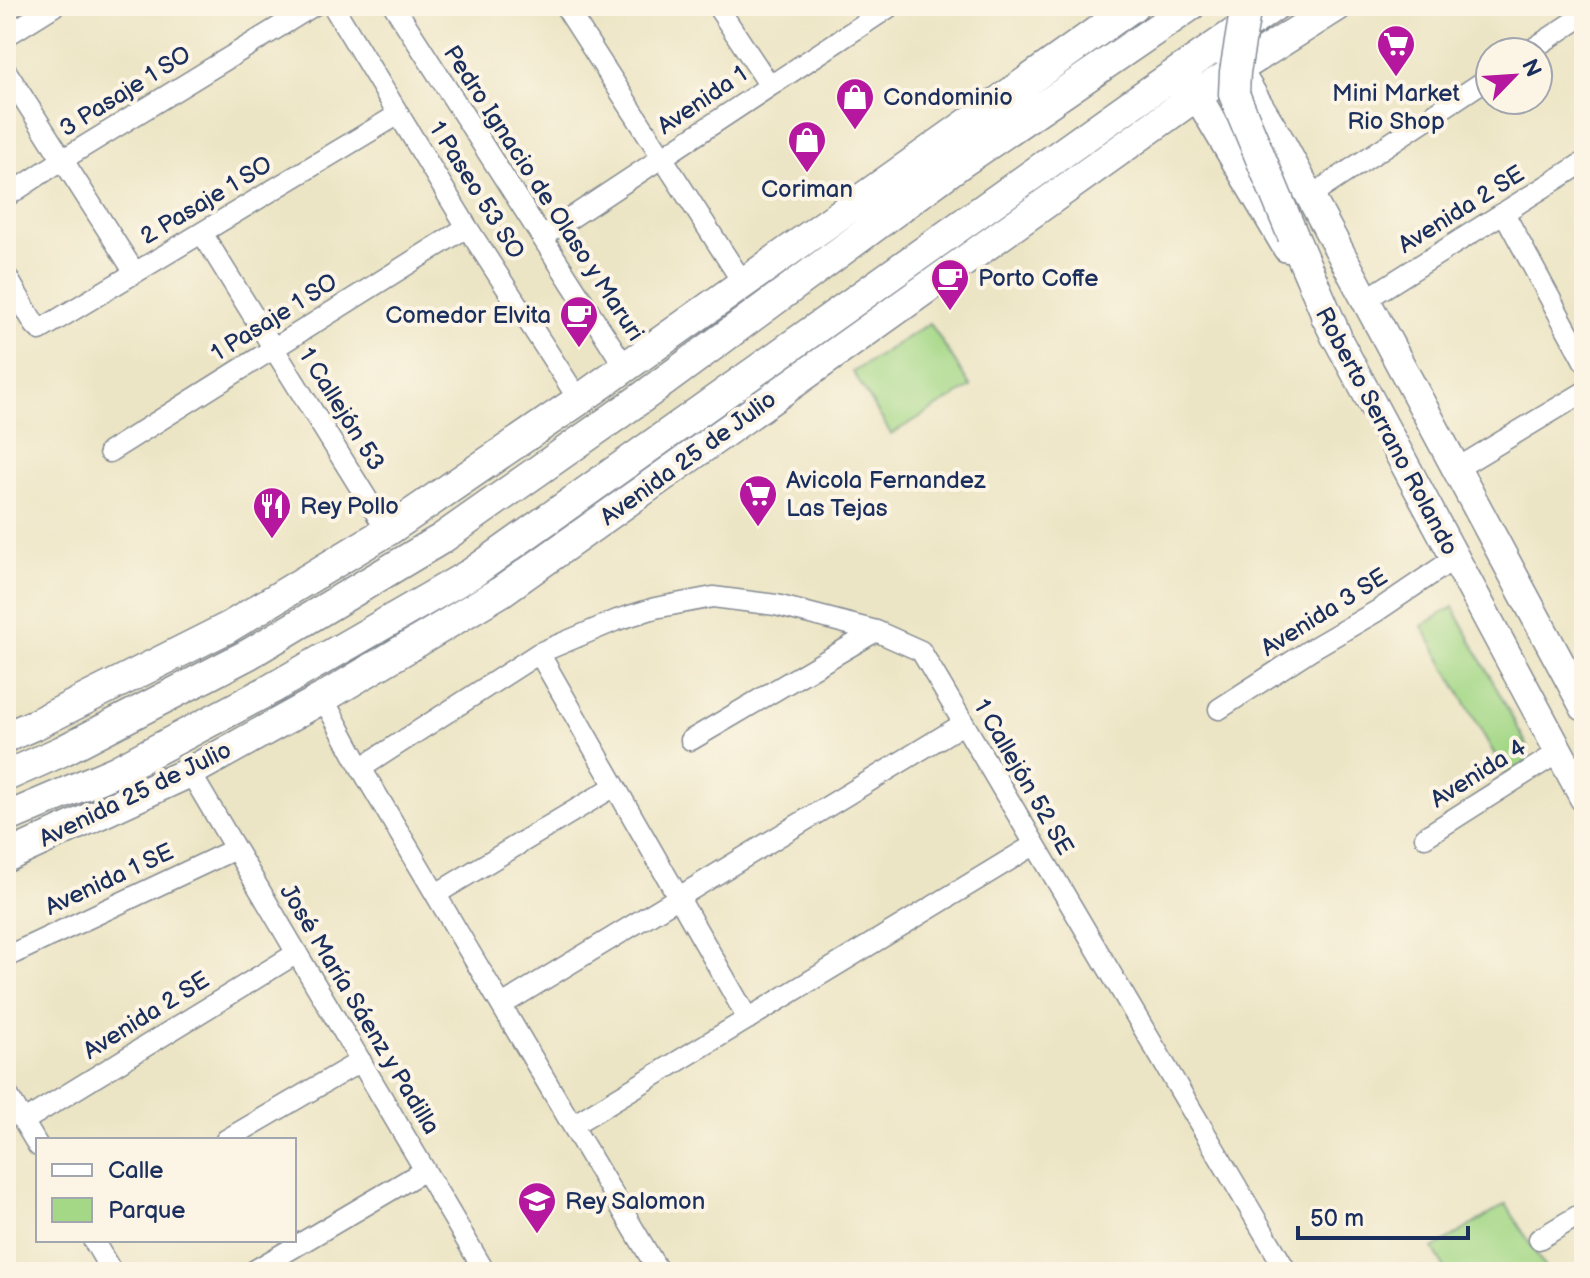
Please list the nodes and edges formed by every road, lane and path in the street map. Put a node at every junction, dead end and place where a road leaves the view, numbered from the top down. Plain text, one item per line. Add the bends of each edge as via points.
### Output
1 (54, 6) edge
2 (313, 6) edge
3 (333, 6) edge
4 (394, 6) edge
5 (565, 6) edge
6 (717, 6) edge
7 (1133, 6) edge
8 (1190, 6) edge
9 (1246, 6) edge
10 (1274, 6) edge
11 (1337, 6) edge
12 (881, 9) edge
13 (1584, 15) edge
14 (6, 36) edge
15 (1552, 36) edge
16 (1221, 42) junction
17 (1237, 68) junction
18 (6, 71) edge
19 (1189, 82) junction
20 (770, 86) junction
21 (1474, 88) edge
22 (399, 114) junction
23 (663, 157) junction
24 (62, 160) junction
25 (1584, 162) edge
26 (6, 197) edge
27 (1309, 197) junction
28 (1504, 213) junction
29 (467, 227) junction
30 (202, 233) junction
31 (542, 237) junction
32 (135, 273) junction
33 (6, 275) edge
34 (743, 283) junction
35 (1365, 300) junction
36 (1336, 336) junction
37 (274, 348) junction
38 (1584, 361) edge
39 (625, 367) junction
40 (1584, 392) edge
41 (579, 400) junction
42 (109, 452) dead end
43 (1456, 469) junction
44 (387, 531) junction
45 (1455, 558) junction
46 (876, 631) junction
47 (539, 653) junction
48 (323, 698) junction
49 (1582, 700) edge
50 (1219, 709) dead end
51 (963, 724) junction
52 (6, 737) edge
53 (691, 740) dead end
54 (1559, 752) junction
55 (361, 768) junction
56 (116, 771) junction
57 (190, 772) junction
58 (6, 776) edge
59 (615, 786) junction
60 (1584, 798) edge
61 (6, 818) edge
62 (1425, 837) dead end
63 (39, 842) junction
64 (1034, 845) junction
65 (235, 849) junction
66 (6, 857) edge
67 (436, 894) junction
68 (679, 897) junction
69 (297, 953) junction
70 (6, 957) edge
71 (502, 1005) junction
72 (748, 1019) junction
73 (361, 1061) junction
74 (6, 1092) edge
75 (24, 1121) junction
76 (573, 1125) junction
77 (229, 1138) edge
78 (36, 1142) edge
79 (425, 1170) junction
80 (1584, 1212) edge
81 (1539, 1239) dead end
82 (94, 1242) edge
83 (112, 1272) edge
84 (252, 1272) edge
85 (485, 1272) edge
86 (659, 1272) edge
87 (1287, 1272) edge

1 - 14 street
2 - 24 street, 3 Pasaje 1 SO
3 - 22 street, 1 Paseo 53 SO
4 - 31 street, Pedro Ignacio de Olaso y Maruri
5 - 23 street
6 - 20 street
7 - 34 main road
8 - 58 main road via 958,165 441,539 249,654
9 - 36 main road, bridge via 1234,94
10 - 16 main road, Avenida 25 de Julio
11 - 17 main road, Avenida 25 de Julio
12 - 20 street, Avenida 1
13 - 15 street
16 - 17 main road, Roberto Serrano Rolando
16 - 19 main road, Avenida 25 de Julio
17 - 19 main road, Avenida 25 de Julio
17 - 27 main road, Roberto Serrano Rolando
18 - 24 street
19 - 36 main road, Roberto Serrano Rolando
19 - 48 main road, Avenida 25 de Julio via 502,591
19 - 56 main road, Avenida 25 de Julio via 472,573
20 - 23 street, Avenida 1
21 - 27 street
22 - 29 street, 1 Paseo 53 SO
22 - 30 street, 2 Pasaje 1 SO
23 - 31 street, Avenida 1
23 - 34 street
24 - 26 street, 3 Pasaje 1 SO
24 - 32 street
25 - 28 street, Avenida 2 SE
27 - 35 main road, Roberto Serrano Rolando
28 - 35 street, Avenida 2 SE
28 - 38 street
29 - 37 street, 1 Pasaje 1 SO
29 - 41 street, 1 Paseo 53 SO
30 - 32 street, 2 Pasaje 1 SO
30 - 37 street, 1 Callejón 53
31 - 39 street, Pedro Ignacio de Olaso y Maruri
32 - 33 street, 2 Pasaje 1 SO via 40,330
34 - 39 main road
35 - 43 main road, Roberto Serrano Rolando
36 - 45 main road, Roberto Serrano Rolando
37 - 42 street, 1 Pasaje 1 SO
37 - 44 street, 1 Callejón 53
39 - 41 main road
40 - 43 street
41 - 44 main road
43 - 49 main road, Roberto Serrano Rolando
44 - 52 main road via 229,627
45 - 50 street, Avenida 3 SE
45 - 54 main road, Roberto Serrano Rolando
46 - 47 street, 1 Callejón 52 SE via 776,605 713,597 617,620
46 - 51 street, 1 Callejón 52 SE via 921,651
46 - 53 street
47 - 55 street, 1 Callejón 52 SE
47 - 59 street
48 - 55 street
48 - 57 main road, Avenida 25 de Julio
51 - 64 street, 1 Callejón 52 SE
51 - 68 street
54 - 60 main road, Roberto Serrano Rolando
54 - 62 street, Avenida 4
55 - 67 street
56 - 61 main road, Avenida 25 de Julio
56 - 63 main road
57 - 63 main road, Avenida 25 de Julio
57 - 65 street, José María Sáenz y Padilla
59 - 67 street
59 - 68 street
63 - 66 main road, Avenida 25 de Julio
64 - 72 street
64 - 87 street, 1 Callejón 52 SE
65 - 69 street, José María Sáenz y Padilla
65 - 70 street, Avenida 1 SE
67 - 71 street
68 - 71 street
68 - 72 street
69 - 73 street, José María Sáenz y Padilla
69 - 75 street, Avenida 2 SE
71 - 76 street
72 - 76 street
73 - 77 street
73 - 79 street, José María Sáenz y Padilla
74 - 75 street
75 - 78 street
76 - 86 street
79 - 84 street
79 - 85 street, José María Sáenz y Padilla
80 - 81 street
82 - 83 street

